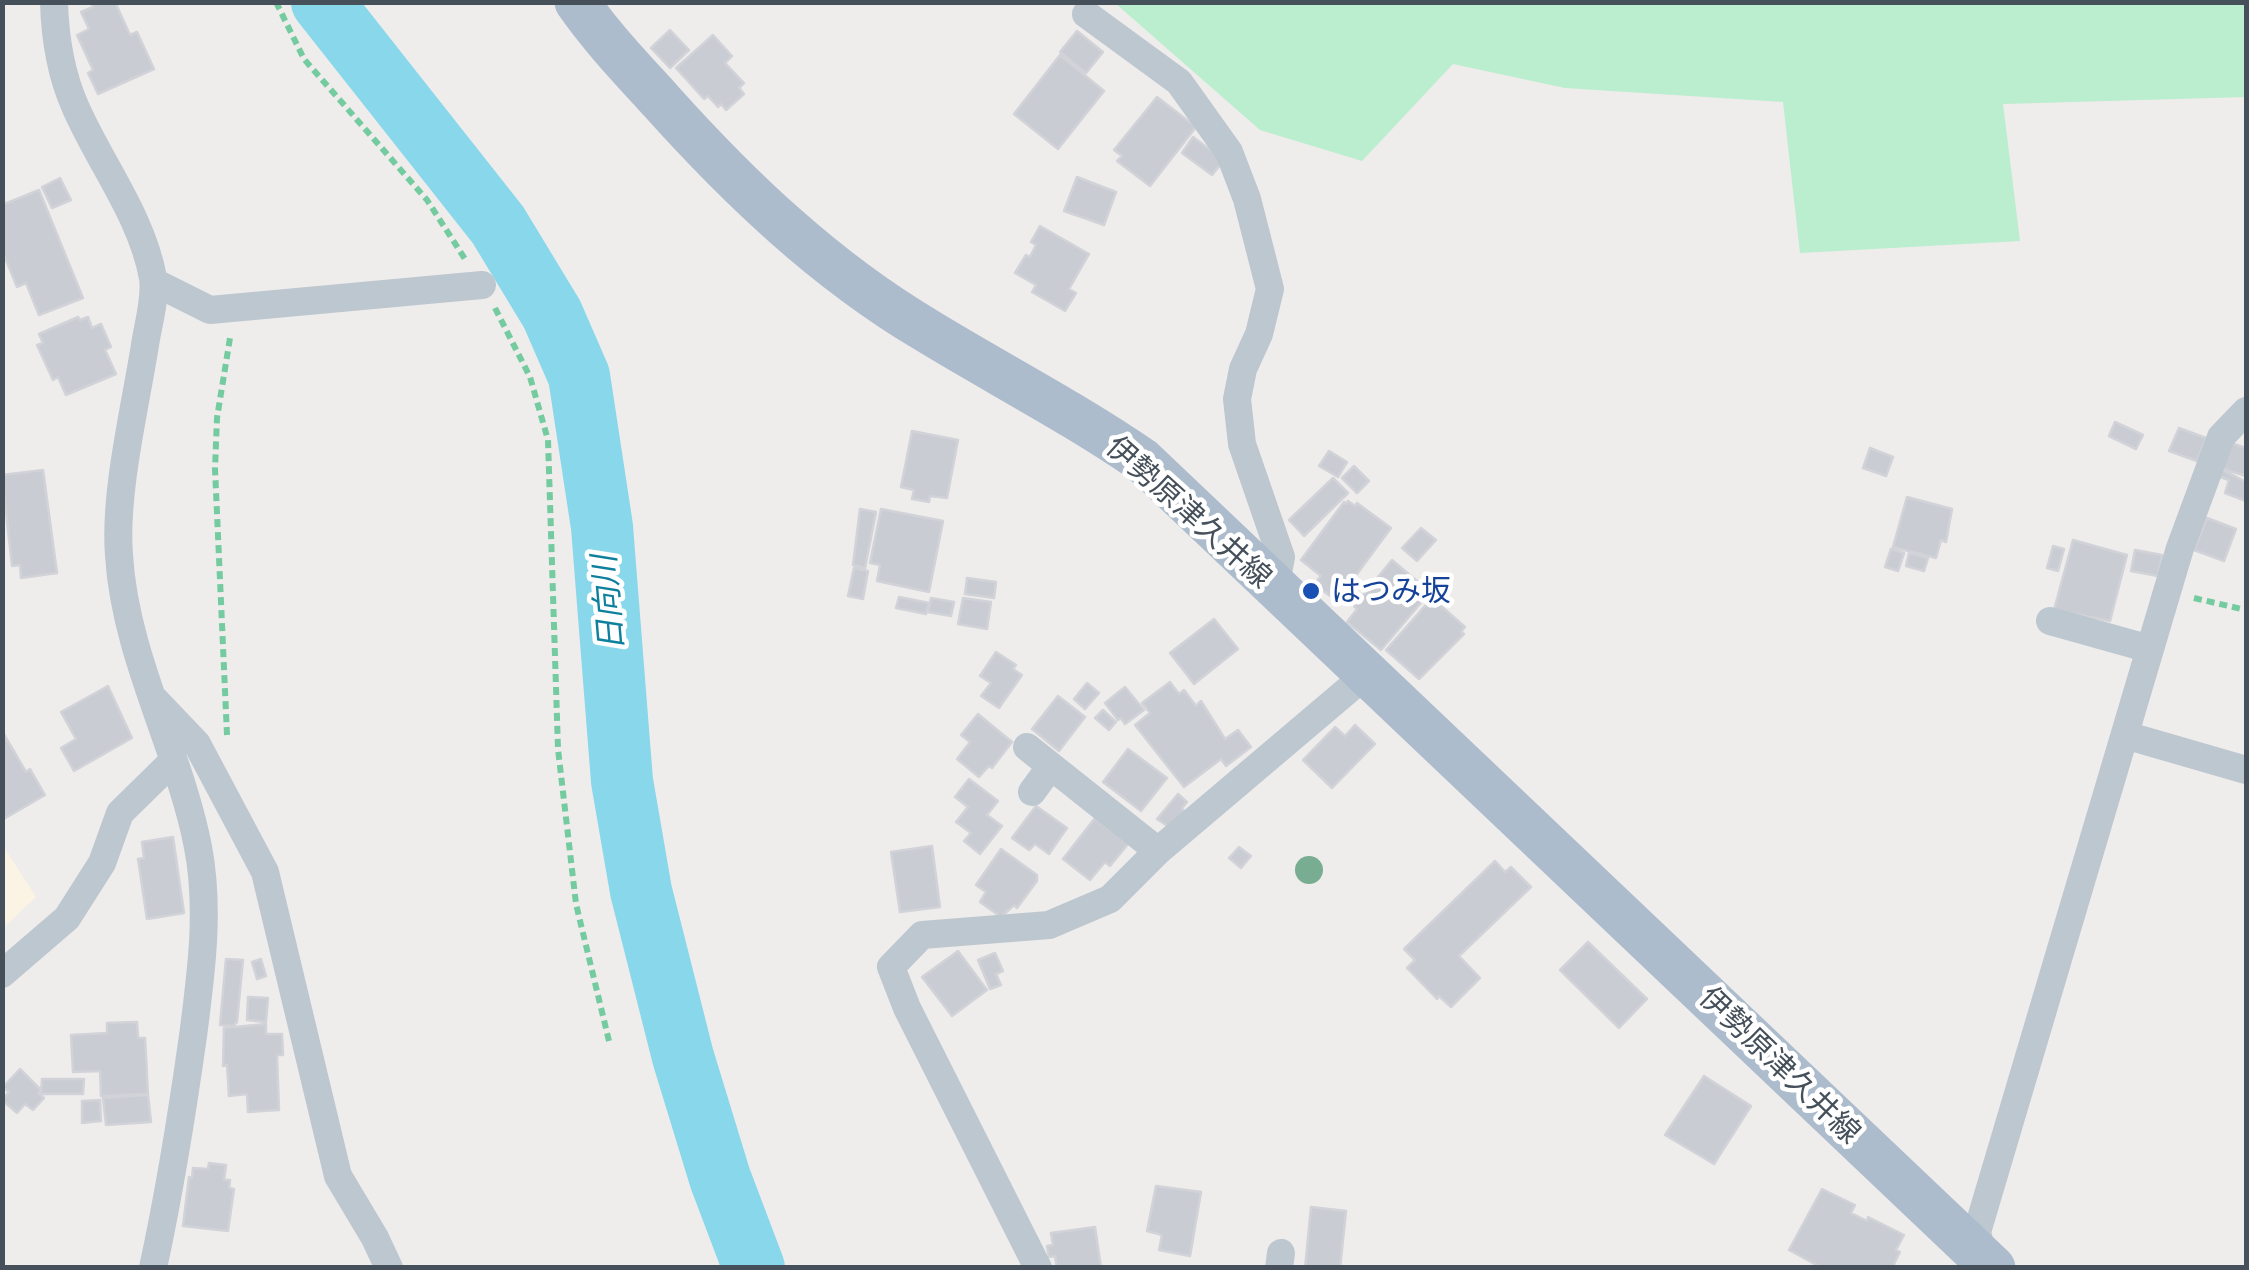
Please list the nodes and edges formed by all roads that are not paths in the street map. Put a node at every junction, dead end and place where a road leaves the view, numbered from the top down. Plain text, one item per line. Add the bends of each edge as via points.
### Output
1 (54, 2) edge
2 (577, 2) edge
3 (1086, 14) dead end
4 (154, 282) junction
5 (482, 285) road end
6 (2246, 410) edge
7 (1275, 589) junction
8 (2050, 621) dead end
9 (2150, 649) junction
10 (1368, 673) junction
11 (152, 697) junction
12 (2125, 735) junction
13 (1026, 747) dead end
14 (173, 762) junction
15 (1051, 766) junction
16 (2246, 770) edge
17 (1032, 792) dead end
18 (1158, 851) junction
19 (2, 974) edge
20 (1986, 1265) edge
21 (153, 1268) edge
22 (388, 1268) edge
23 (1038, 1268) edge

1 - 4 street via 55,44 73,103 142,239
2 - 7 main road, 伊勢原津久井線 via 702,146 794,234 923,329 1142,460
3 - 7 street via 1179,82 1229,152 1246,198 1270,289 1238,399 1242,444 1281,557
4 - 5 street via 210,310
4 - 11 street via 118,552
6 - 9 street via 2221,437
7 - 10 main road, 伊勢原津久井線
8 - 9 street
9 - 12 street
10 - 18 street
10 - 20 main road, 伊勢原津久井線
11 - 14 street
11 - 22 street via 197,744 265,872 338,1176
12 - 16 street
12 - 20 street via 1977,1232
13 - 15 street
14 - 19 street via 120,812 102,862 67,918
14 - 21 street via 199,851 204,936 176,1164
15 - 17 street
15 - 18 street
18 - 23 street via 1110,899 1079,914 1048,925 922,935 892,967

